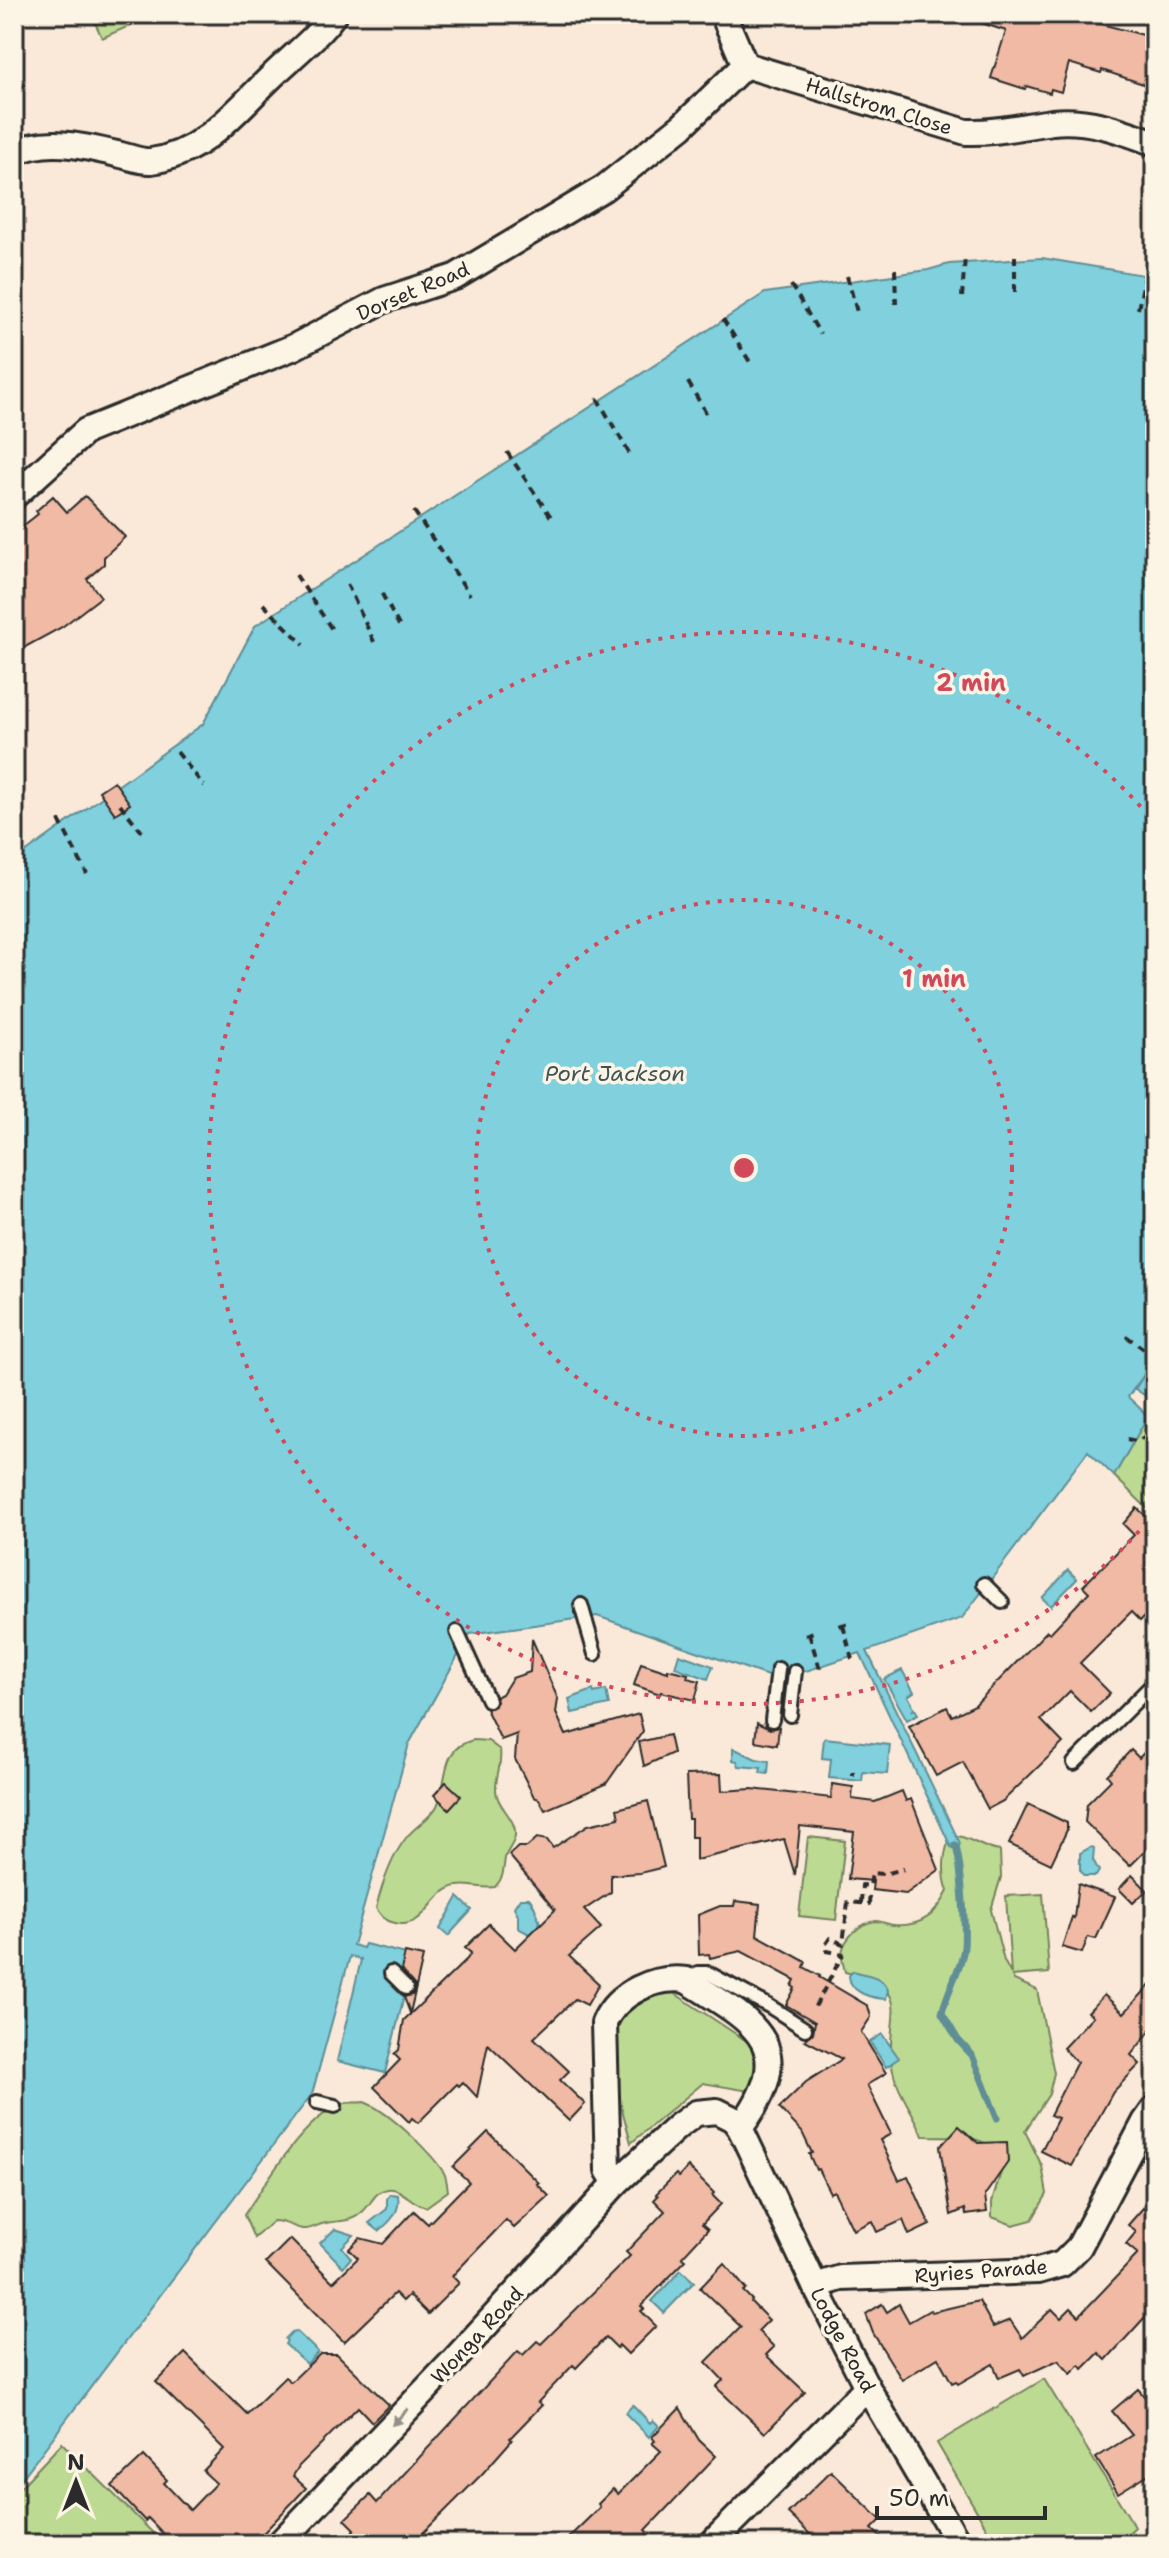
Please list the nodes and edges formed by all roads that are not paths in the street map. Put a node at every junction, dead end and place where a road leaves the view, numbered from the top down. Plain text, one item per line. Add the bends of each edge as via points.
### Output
1 (334, 14) edge
2 (723, 14) edge
3 (745, 65) junction
4 (1155, 143) edge
5 (14, 153) edge
6 (14, 496) edge
7 (984, 1584) dead end
8 (1002, 1602) dead end
9 (581, 1605) dead end
10 (457, 1632) dead end
11 (595, 1654) dead end
12 (778, 1669) dead end
13 (795, 1671) dead end
14 (1155, 1682) edge
15 (488, 1700) dead end
16 (790, 1715) dead end
17 (772, 1720) dead end
18 (1074, 1763) dead end
19 (391, 1973) dead end
20 (686, 1980) junction
21 (406, 1988) dead end
22 (805, 2029) dead end
23 (317, 2102) dead end
24 (335, 2106) dead end
25 (1155, 2108) edge
26 (740, 2128) junction
27 (616, 2183) junction
28 (815, 2286) junction
29 (867, 2387) junction
30 (279, 2544) edge
31 (711, 2544) edge
32 (959, 2544) edge

1 - 5 street via 231,118 190,149 149,162 50,143
2 - 3 street
3 - 4 street, Hallstrom Close via 966,132 995,133 1055,122 1100,124
3 - 6 street, Dorset Road via 682,126 604,188 455,277 384,300 294,347 86,431
7 - 8 lane
9 - 11 lane
10 - 15 lane
12 - 17 lane
13 - 16 lane
14 - 18 lane
19 - 21 lane
20 - 22 lane via 708,1973
20 - 26 street via 739,2013 763,2039 768,2078
20 - 27 street via 637,1989 609,2011 604,2023 608,2170
23 - 24 lane
25 - 28 street, Ryries Parade via 1079,2247 1062,2264 1038,2271 841,2278
26 - 27 street, Wonga Road via 717,2111 696,2113
26 - 28 street, Lodge Road
27 -> 30 street, Wonga Road
28 - 29 street, Lodge Road
29 - 31 street
29 - 32 street, Lodge Road

